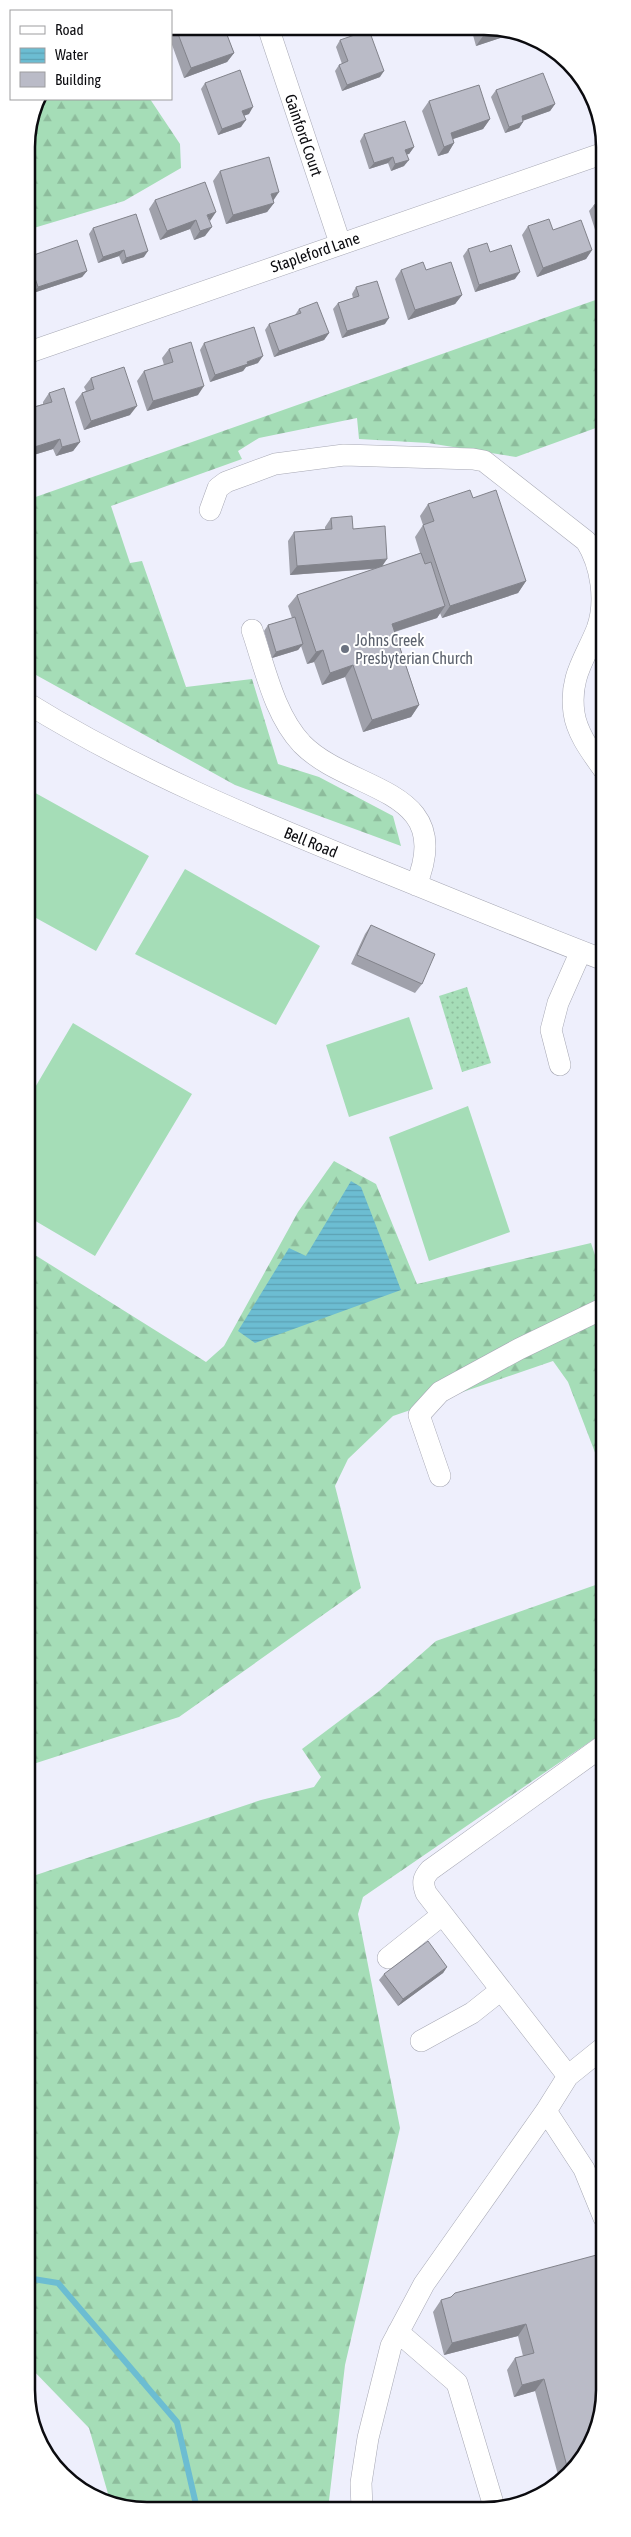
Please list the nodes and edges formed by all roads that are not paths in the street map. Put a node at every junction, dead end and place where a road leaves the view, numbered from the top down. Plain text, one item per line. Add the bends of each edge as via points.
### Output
1 (271, 35) edge
2 (596, 156) edge
3 (340, 244) junction
4 (35, 350) edge
5 (210, 510) dead end
6 (596, 564) edge
7 (252, 630) dead end
8 (596, 630) edge
9 (35, 708) edge
10 (596, 757) edge
11 (416, 885) junction
12 (581, 951) junction
13 (596, 957) edge
14 (560, 1065) dead end
15 (596, 1312) edge
16 (440, 1476) dead end
17 (596, 1750) edge
18 (442, 1915) junction
19 (388, 1958) dead end
20 (501, 1990) junction
21 (421, 2041) dead end
22 (596, 2053) edge
23 (568, 2076) junction
24 (546, 2111) junction
25 (596, 2198) edge
26 (398, 2332) junction
27 (492, 2501) edge
28 (362, 2502) edge

1 - 3 street, Gainford Court
2 - 3 street, Stapleford Lane
3 - 4 street, Stapleford Lane
5 - 6 street via 218,488 226,482 275,464 359,455 460,458 484,462 586,540
7 - 11 street via 283,716 303,744 402,802 419,821 427,842 427,853
8 - 10 street via 578,667 573,703 579,728
9 - 11 street, Bell Road via 62,725 211,800
11 - 12 street, Bell Road
12 - 13 street, Bell Road
12 - 14 street via 558,1003 552,1030
15 - 16 street via 440,1392 419,1415
17 - 18 street via 430,1870 423,1885
18 - 19 street
18 - 20 street
20 - 21 street via 472,2013
20 - 23 street
22 - 23 street
23 - 24 street
24 - 25 street via 584,2169
24 - 26 street via 424,2284
26 - 27 street via 457,2383
26 - 28 street via 391,2346 368,2438 361,2483

